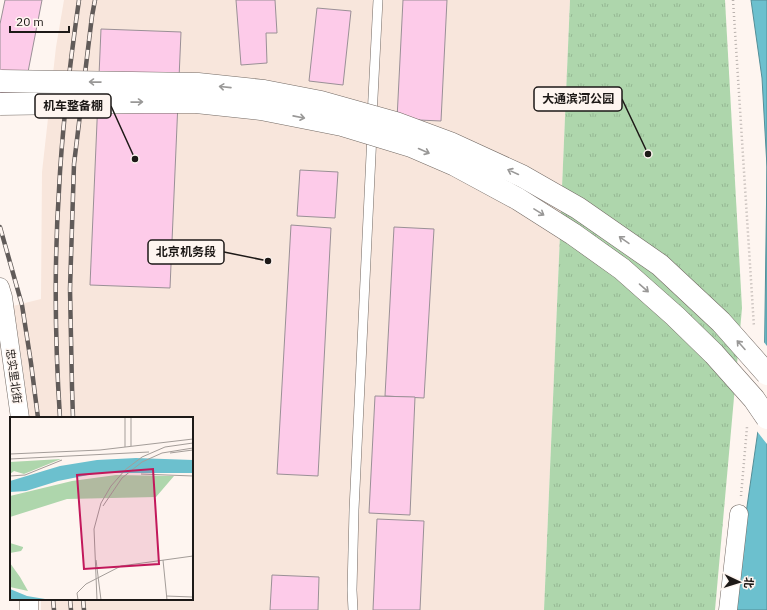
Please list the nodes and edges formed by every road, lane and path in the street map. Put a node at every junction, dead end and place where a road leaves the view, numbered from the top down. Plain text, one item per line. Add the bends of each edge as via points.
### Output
1 (378, 0) edge
2 (733, 0) edge
3 (1, 81) edge
4 (0, 104) edge
5 (0, 287) edge
6 (754, 330) dead end
7 (767, 374) edge
8 (20, 417) edge
9 (758, 420) edge
10 (739, 514) joint
11 (353, 610) edge
12 (728, 610) edge

1 - 11 lane via 354,510
2 - 6 path
7 -> 3 highway, bridge via 721,322 660,265 578,208 522,176 450,143 396,123 321,102 264,91 198,84
4 -> 9 highway, bridge via 203,103 261,109 342,125 411,146 455,165 518,199 573,234 622,270 676,316 714,354 754,399
5 - 8 street, 忠实里北街
9 - 10 path
10 - 12 street

